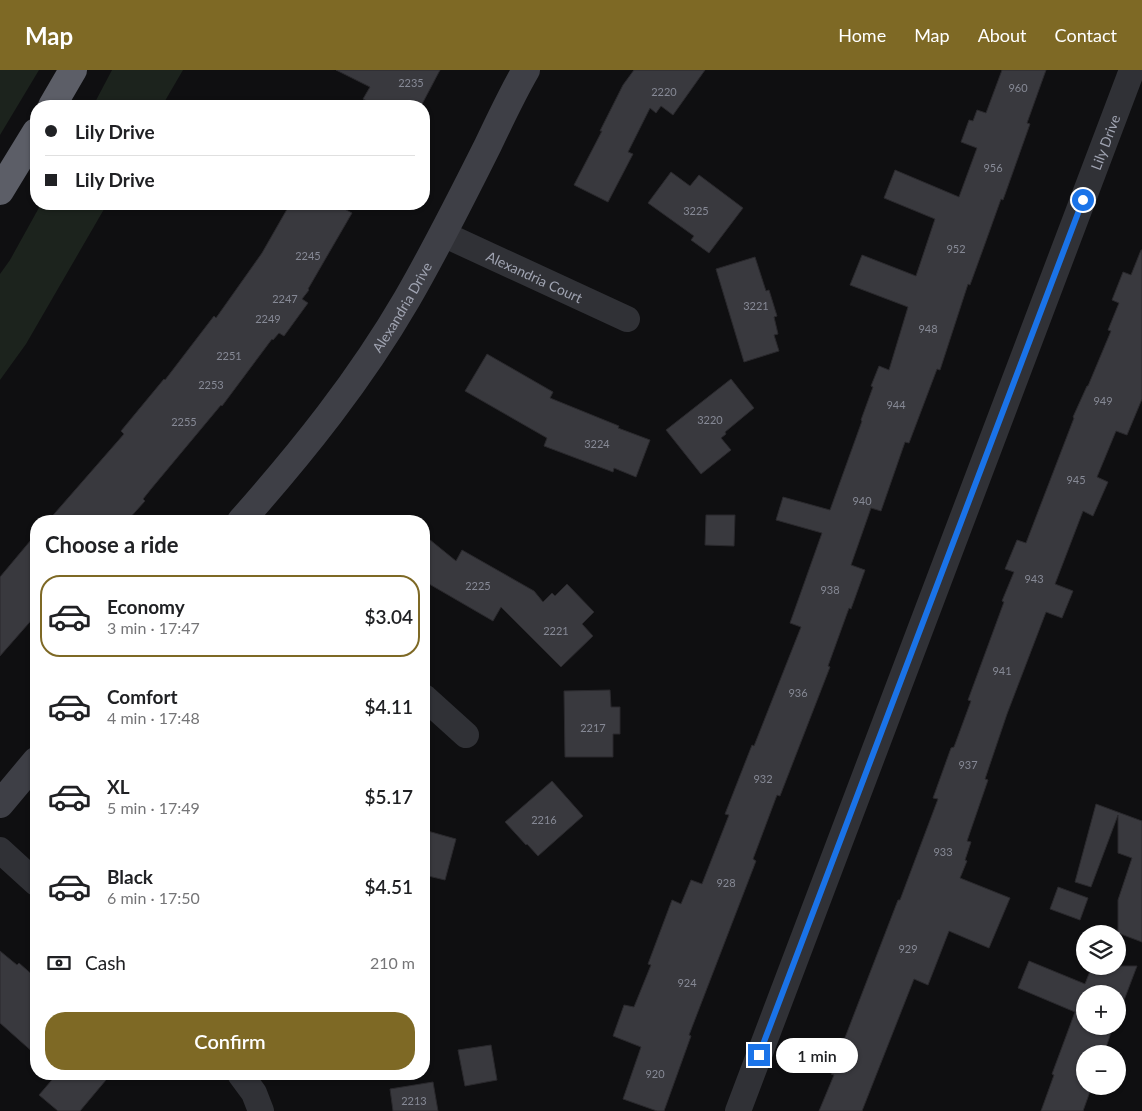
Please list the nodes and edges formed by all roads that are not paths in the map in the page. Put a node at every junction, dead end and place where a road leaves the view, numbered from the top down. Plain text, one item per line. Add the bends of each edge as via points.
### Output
1 (73, 70) edge
2 (526, 70) edge
3 (1132, 70) edge
4 (56, 100) edge
5 (30, 142) edge
6 (0, 191) edge
7 (443, 234) junction
8 (627, 319) dead end
9 (246, 515) edge
10 (430, 702) edge
11 (466, 735) dead end
12 (30, 768) edge
13 (0, 804) edge
14 (0, 850) edge
15 (30, 878) edge
16 (244, 1080) edge
17 (261, 1111) edge
18 (738, 1111) edge

1 - 4 highway
2 - 7 street, Alexandria Drive
3 - 18 street, Lily Drive
5 - 6 highway
7 - 8 street, Alexandria Court
7 - 9 street, Alexandria Drive via 371,357 332,411
10 - 11 street
12 - 13 street
14 - 15 street
16 - 17 street

